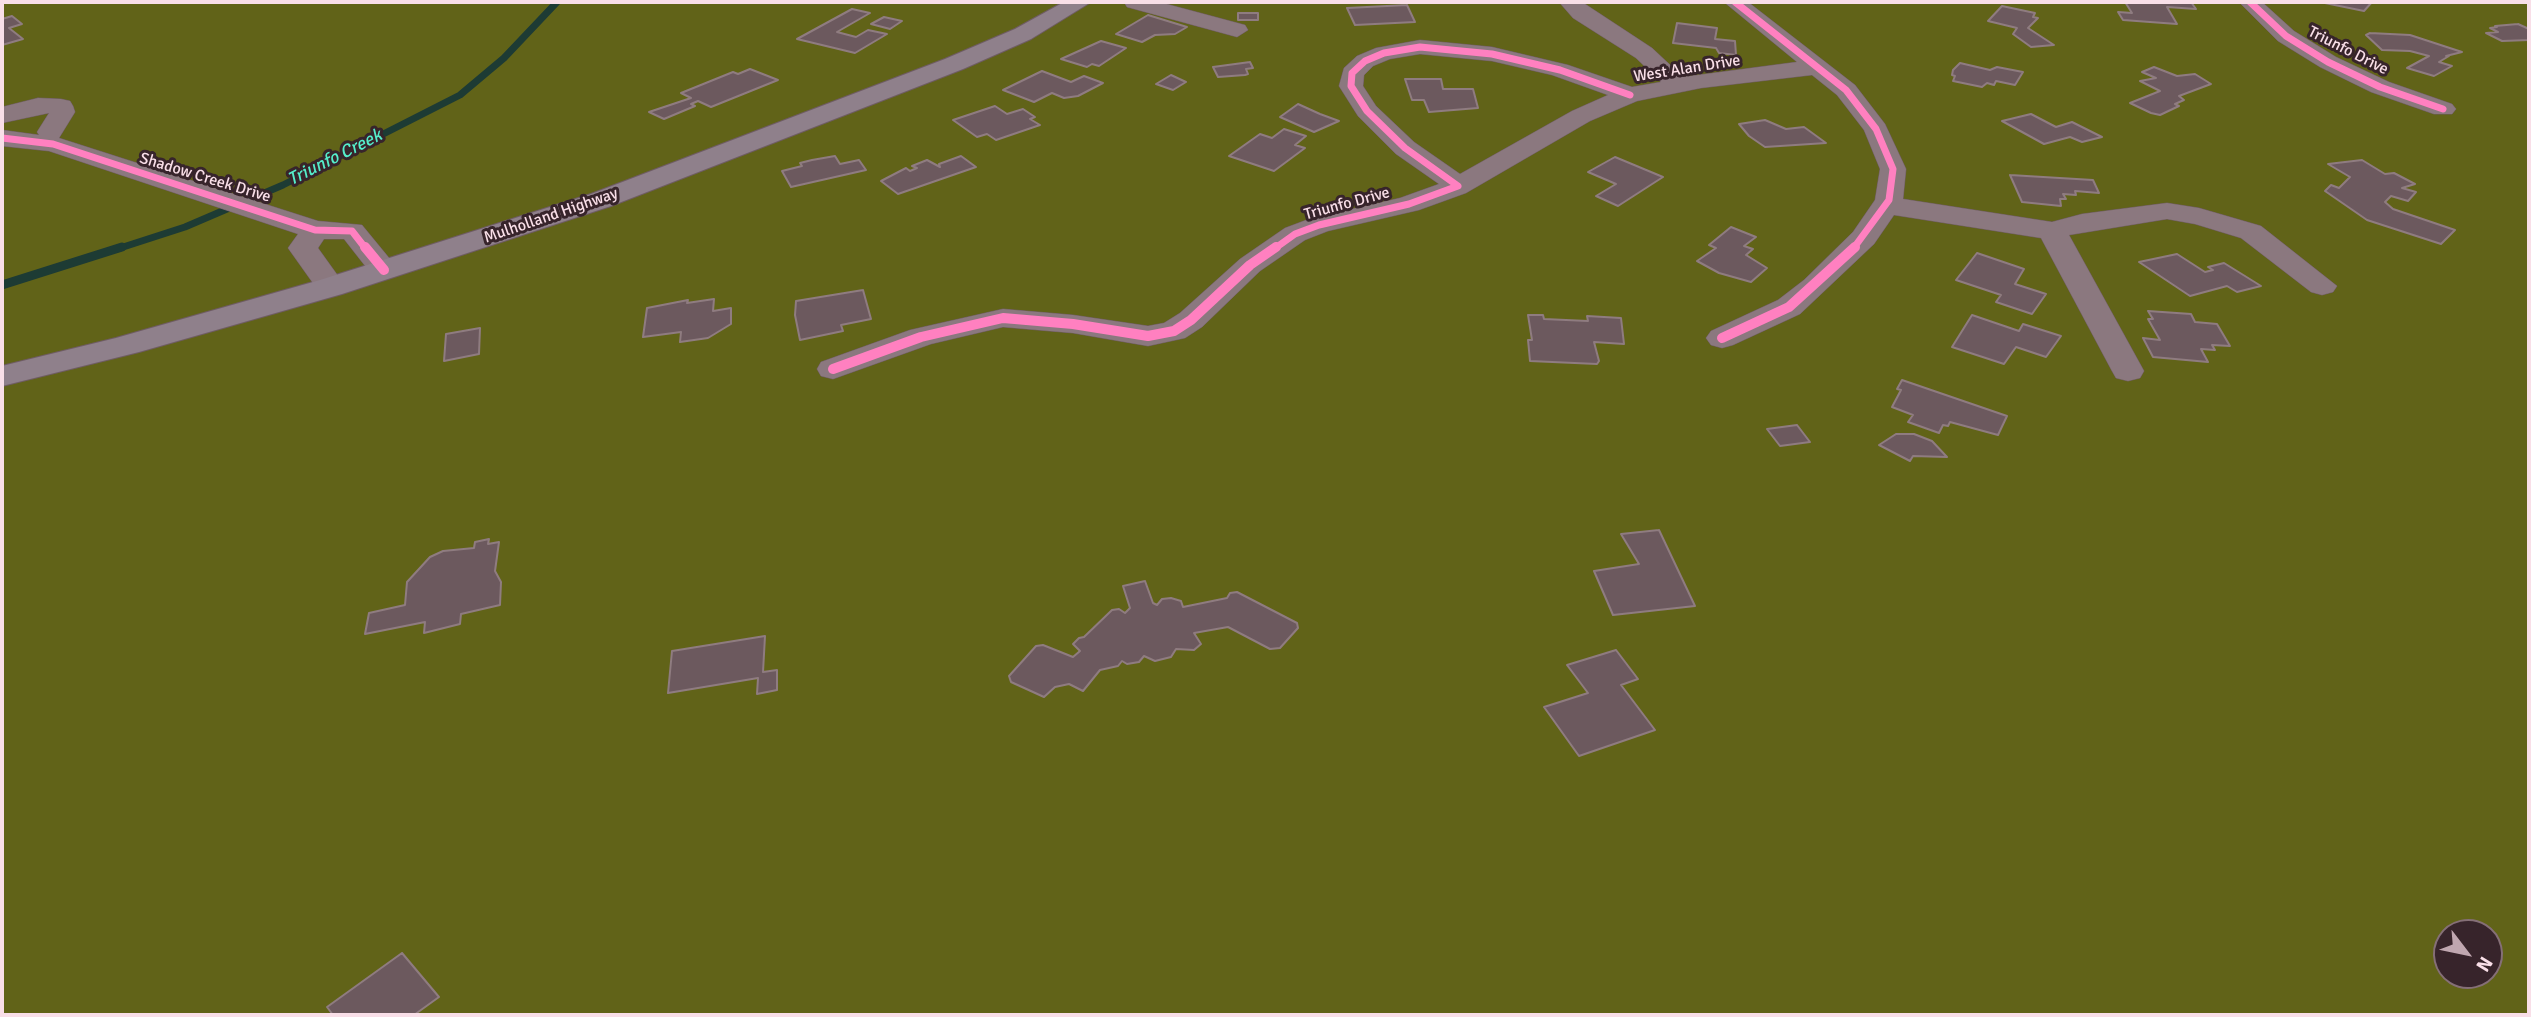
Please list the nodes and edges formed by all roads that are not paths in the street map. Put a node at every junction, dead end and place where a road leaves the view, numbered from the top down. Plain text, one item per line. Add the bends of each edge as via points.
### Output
1 (1080, 2) edge
2 (1135, 2) edge
3 (1570, 2) edge
4 (1735, 2) edge
5 (2250, 2) edge
6 (1237, 30) dead end
7 (1818, 67) junction
8 (1674, 85) junction
9 (1630, 95) junction
10 (2443, 109) dead end
11 (2, 115) edge
12 (2, 138) edge
13 (51, 138) junction
14 (1458, 186) junction
15 (1886, 205) junction
16 (310, 228) junction
17 (2052, 231) junction
18 (384, 270) junction
19 (2322, 286) dead end
20 (331, 287) junction
21 (1722, 338) dead end
22 (833, 369) dead end
23 (2128, 371) dead end
24 (2, 376) edge

1 - 18 main road, Mulholland Highway via 1023,34 850,106 601,200
2 - 6 street
3 - 8 street via 1644,53
4 - 7 street
5 - 10 street, Triunfo Drive via 2286,36 2328,62
7 - 8 street, West Alan Drive
7 - 15 street via 1846,90 1876,129 1893,169
8 - 9 street, West Alan Drive
9 - 14 street, West Alan Drive via 1589,111
9 - 14 street via 1560,70 1449,47 1384,53 1365,61 1352,74 1351,86 1367,111 1405,148
11 - 13 street, Shadow Creek Drive
12 - 13 street, Shadow Creek Drive
13 - 16 street, Shadow Creek Drive via 120,168
14 - 22 street, Triunfo Drive via 1295,234 1250,265 1174,331 1148,336 1003,318 921,337
15 - 17 street
15 - 21 street via 1864,237 1815,286 1789,307
16 - 18 street, Shadow Creek Drive via 352,231
16 - 20 street via 303,248
17 - 19 street via 2167,211 2199,216 2251,232
17 - 23 street
18 - 20 main road, Mulholland Highway
20 - 24 main road, Mulholland Highway

